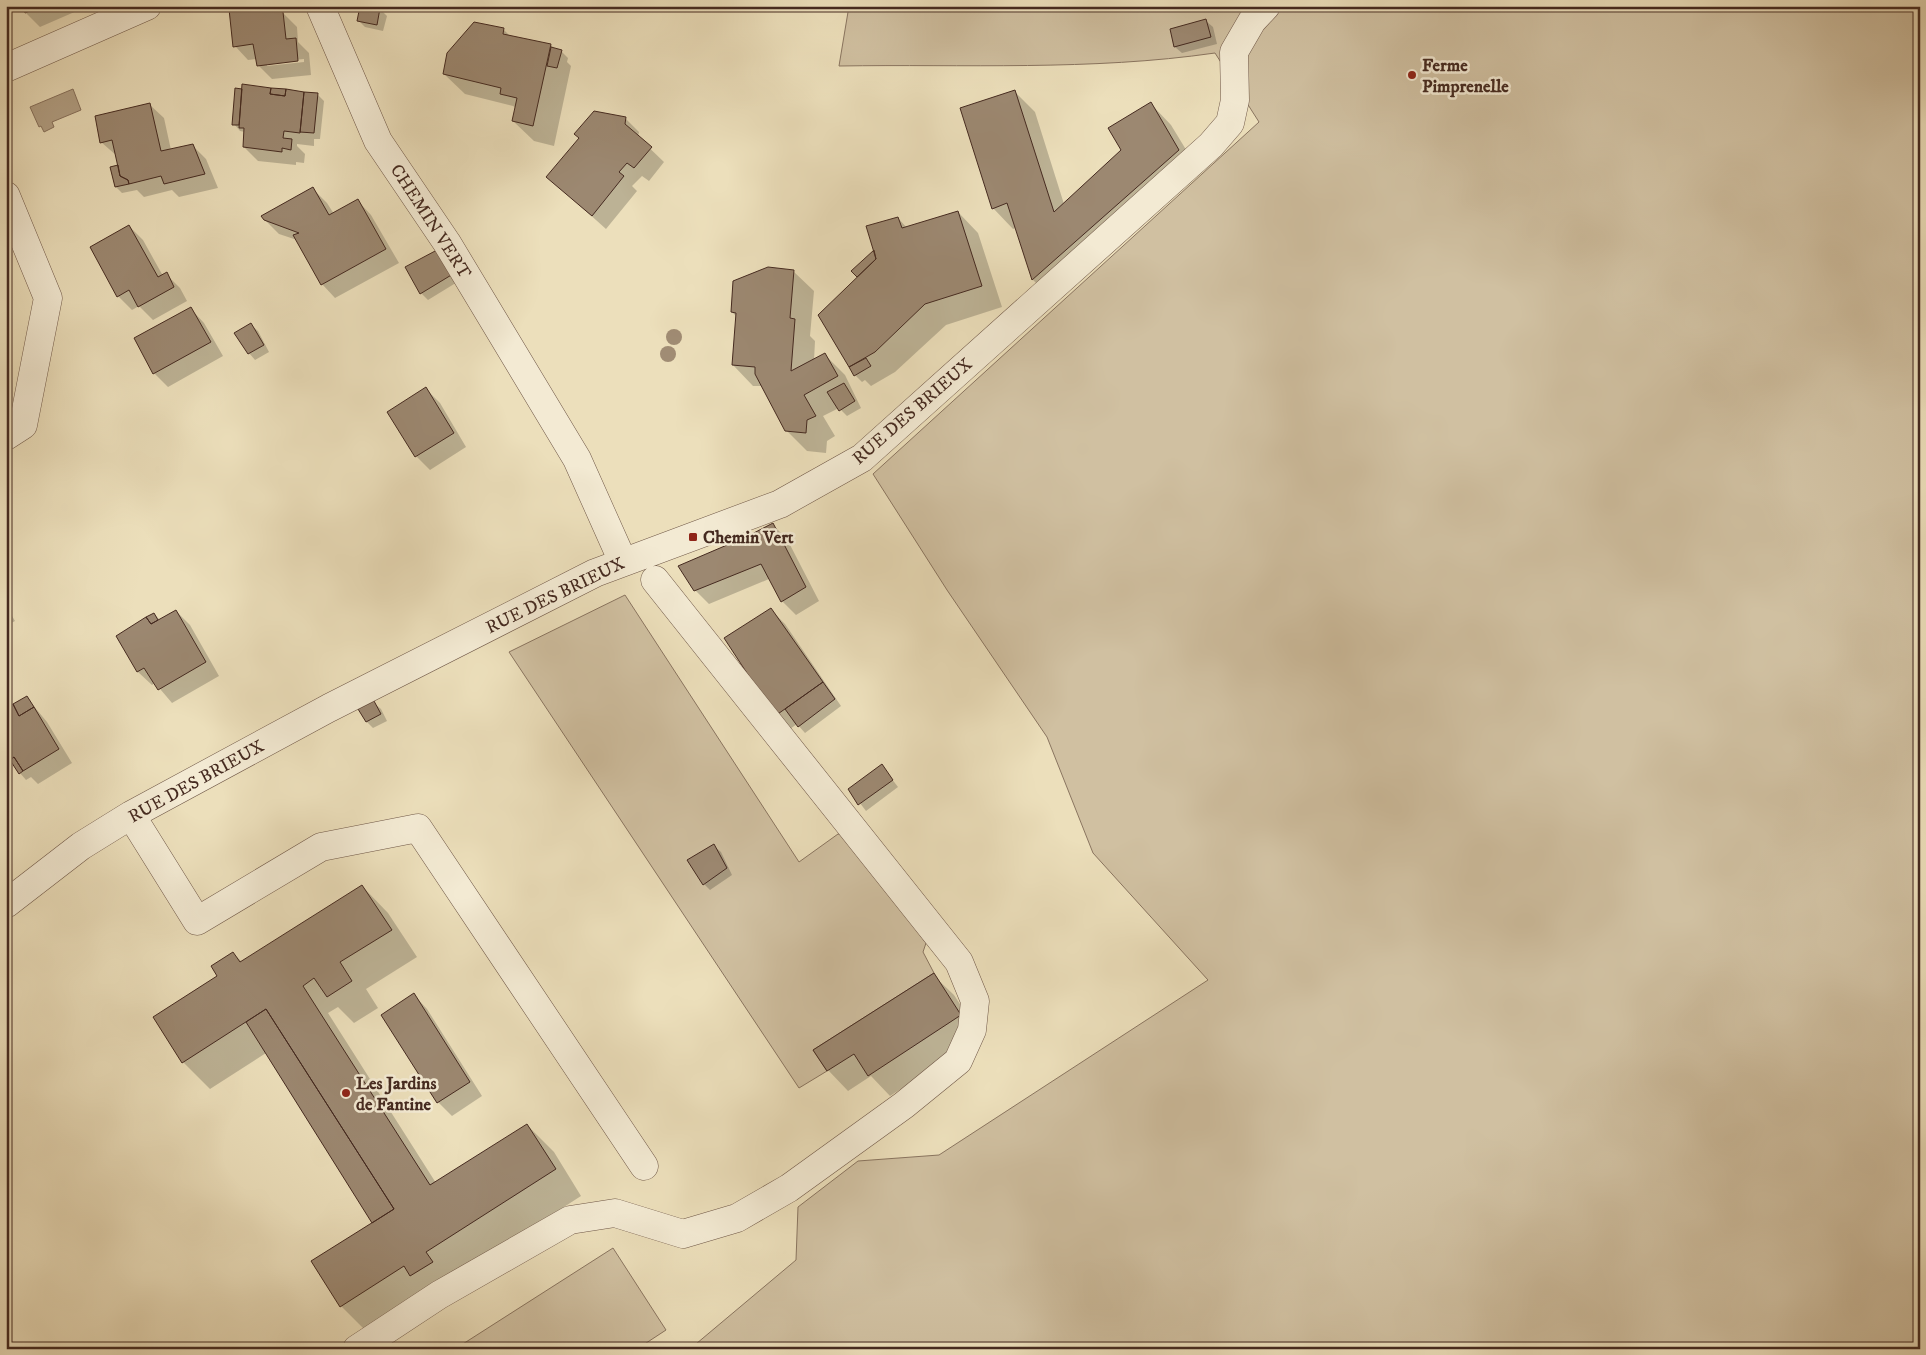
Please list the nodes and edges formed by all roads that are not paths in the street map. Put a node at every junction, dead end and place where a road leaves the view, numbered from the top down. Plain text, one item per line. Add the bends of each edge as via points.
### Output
1 (147, 6) edge
2 (320, 6) edge
3 (1266, 6) edge
4 (6, 68) edge
5 (6, 196) edge
6 (6, 436) edge
7 (623, 562) junction
8 (655, 580) dead end
9 (131, 815) junction
10 (6, 904) edge
11 (644, 1166) dead end
12 (356, 1349) edge

1 - 4 street
2 - 7 street, CHEMIN VERT via 378,141 447,242 577,459
3 - 7 street, RUE DES BRIEUX via 1252,21 1234,52 1234,108 1230,123 1211,145 862,458 780,504
5 - 6 street via 48,298 23,425
7 - 9 street, RUE DES BRIEUX via 595,572 329,708
8 - 12 street via 959,962 975,1001 972,1030 958,1062 789,1188 737,1218 684,1234 615,1213 570,1220 439,1295
9 - 10 street, RUE DES BRIEUX via 81,846
9 - 11 street via 197,921 321,847 418,828

